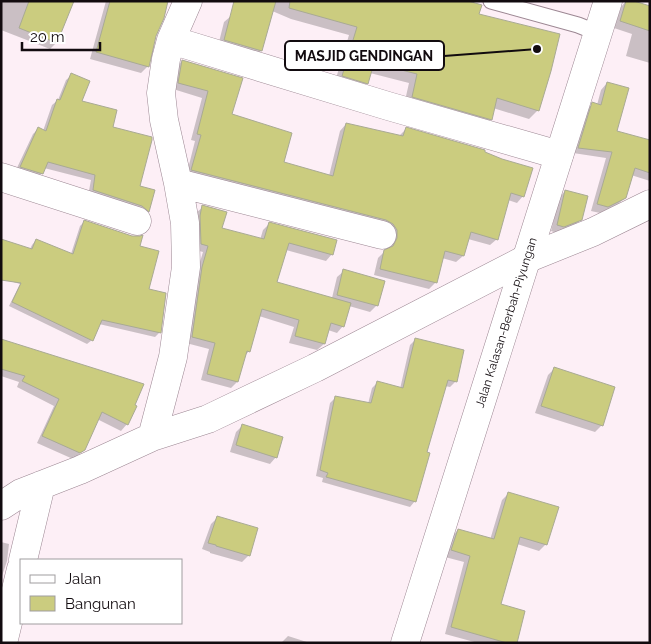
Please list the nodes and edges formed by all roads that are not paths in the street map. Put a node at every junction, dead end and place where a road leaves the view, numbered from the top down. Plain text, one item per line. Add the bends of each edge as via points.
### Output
1 (188, 1) edge
2 (491, 1) edge
3 (608, 1) edge
4 (598, 33) junction
5 (171, 40) junction
6 (559, 155) junction
7 (1, 177) edge
8 (178, 183) junction
9 (650, 204) edge
10 (136, 221) dead end
11 (382, 235) dead end
12 (526, 259) junction
13 (152, 437) junction
14 (20, 497) edge
15 (23, 559) edge
16 (20, 573) edge
17 (3, 643) edge
18 (405, 643) edge

1 - 5 street
2 - 4 lane
3 - 4 street, Jalan Kalasan-Berbah-Piyungan
4 - 6 street, Jalan Kalasan-Berbah-Piyungan
5 - 6 street
5 - 8 street via 161,93
6 - 12 street, Jalan Kalasan-Berbah-Piyungan
7 - 10 street
8 - 11 street
8 - 13 street via 186,267 173,358
9 - 12 street
12 - 13 street via 253,398 208,419
12 - 18 street, Jalan Kalasan-Berbah-Piyungan
13 - 14 street
14 - 15 street
16 - 17 street

